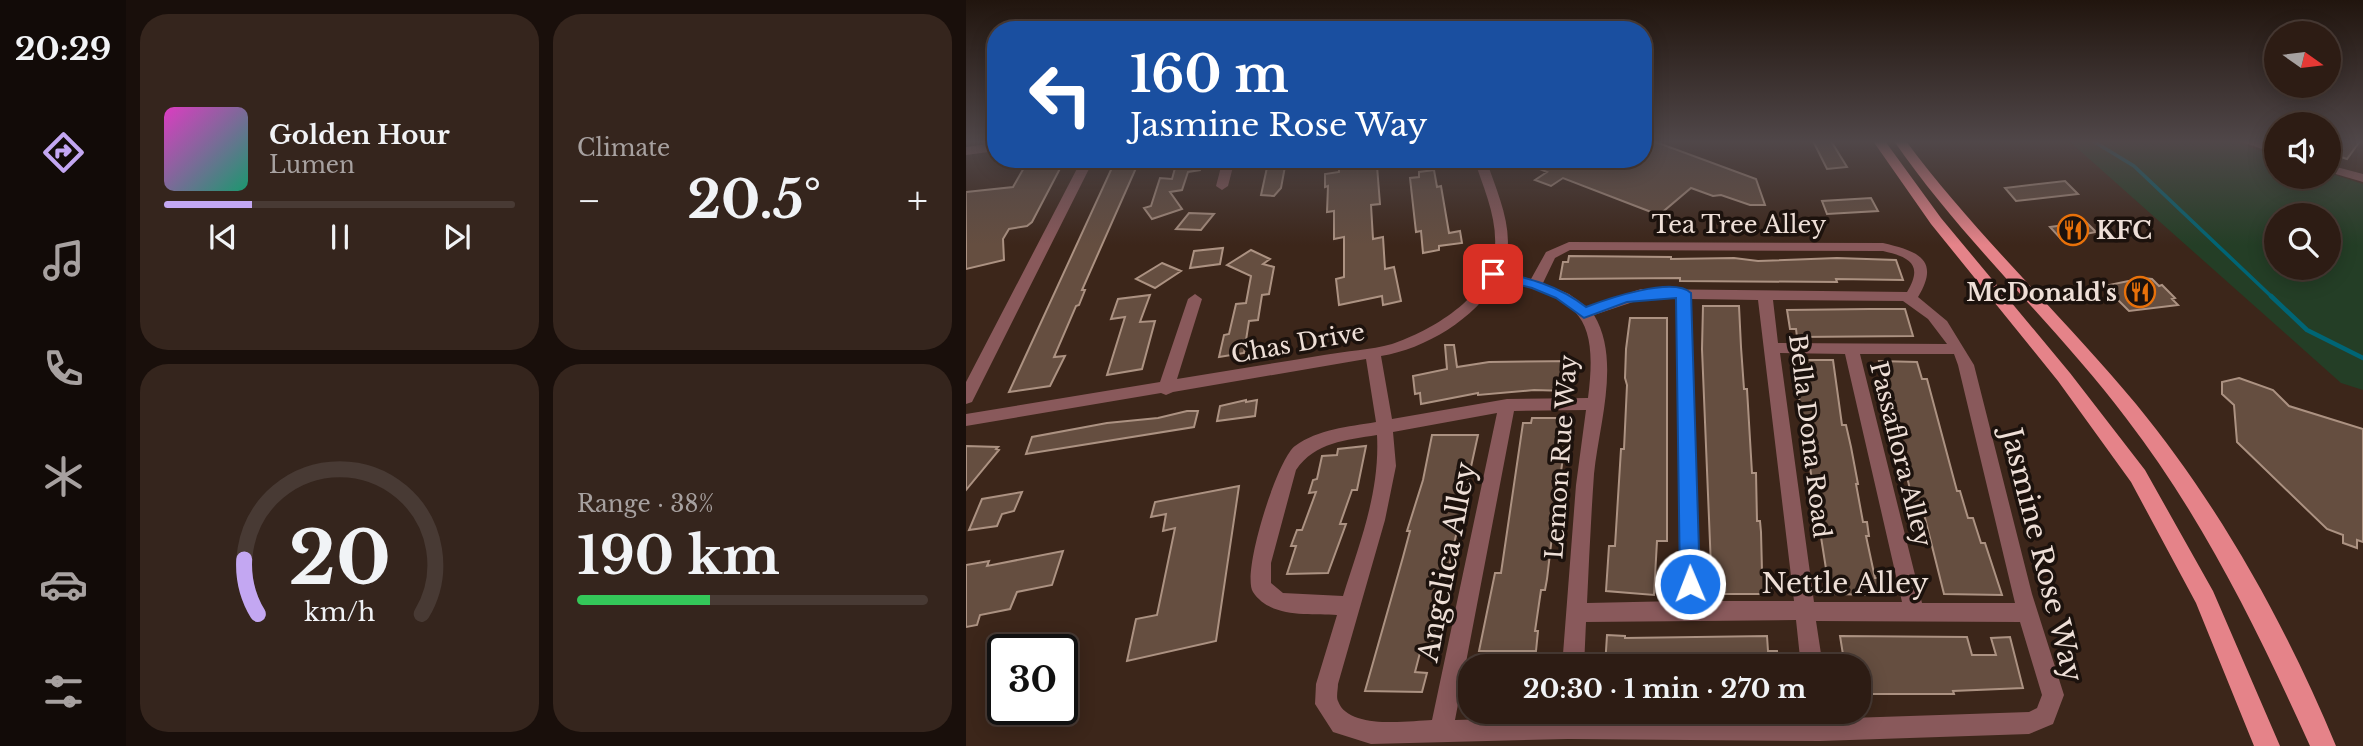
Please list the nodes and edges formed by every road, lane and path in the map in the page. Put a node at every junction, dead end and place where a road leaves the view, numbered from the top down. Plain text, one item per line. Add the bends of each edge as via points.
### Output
1 (1079, 176) edge
2 (1225, 176) edge
3 (1486, 176) edge
4 (1904, 176) edge
5 (1926, 176) edge
6 (1222, 186) dead end
7 (1493, 274) junction
8 (1536, 285) junction
9 (1684, 293) junction
10 (1765, 296) junction
11 (1910, 298) junction
12 (1195, 299) dead end
13 (1584, 313) junction
14 (1772, 348) junction
15 (1851, 348) junction
16 (1958, 349) junction
17 (1373, 353) junction
18 (1166, 389) junction
19 (966, 398) edge
20 (1594, 404) junction
21 (1507, 405) junction
22 (966, 420) edge
23 (1385, 425) junction
24 (1351, 606) junction
25 (1690, 610) junction
26 (1914, 611) junction
27 (1805, 612) junction
28 (1577, 613) junction
29 (2028, 613) junction
30 (1574, 654) edge
31 (1810, 654) edge
32 (1871, 721) edge
33 (1522, 724) edge
34 (1441, 731) junction
35 (2267, 746) edge
36 (2323, 746) edge

1 - 19 street
2 - 6 street
3 - 7 street, Chas Drive via 1502,226
4 - 35 main road via 2138,476 2205,598
5 - 36 main road via 2041,304 2156,444 2253,601
7 - 8 street
7 - 17 street, Chas Drive via 1466,309 1440,329
8 - 11 street, Tea Tree Alley via 1548,257 1569,246 1883,247 1918,259 1922,277
8 - 13 street via 1561,295
9 - 10 street
9 - 13 street via 1641,294
9 - 25 street
10 - 11 street
10 - 14 street, Bella Dona Road
11 - 16 street, Jasmine Rose Way via 1929,309
12 - 18 street
13 - 20 street, Lemon Rue Way via 1594,327 1599,372
14 - 15 street
14 - 27 street, Bella Dona Road
15 - 16 street
15 - 26 street, Passaflora Alley
16 - 29 street, Jasmine Rose Way via 1966,365
17 - 18 street, Chas Drive
17 - 23 street, Jasmine Rose Way
18 - 22 street, Chas Drive
20 - 21 street
20 - 28 street, Lemon Rue Way
21 - 23 street
21 - 34 street, Angelica Alley
23 - 24 street, Jasmine Rose Way via 1387,466
23 - 24 street via 1326,438 1299,452 1288,468 1261,563 1261,587 1279,601
24 - 34 street, Jasmine Rose Way via 1325,704 1341,724 1371,733
25 - 27 street, Nettle Alley
25 - 28 street, Nettle Alley
26 - 27 street, Nettle Alley
26 - 29 street, Nettle Alley
27 - 31 street, Bella Dona Road
28 - 30 street, Lemon Rue Way
29 - 32 street, Jasmine Rose Way via 2053,695 2045,716 2029,723
33 - 34 street, Jasmine Rose Way

